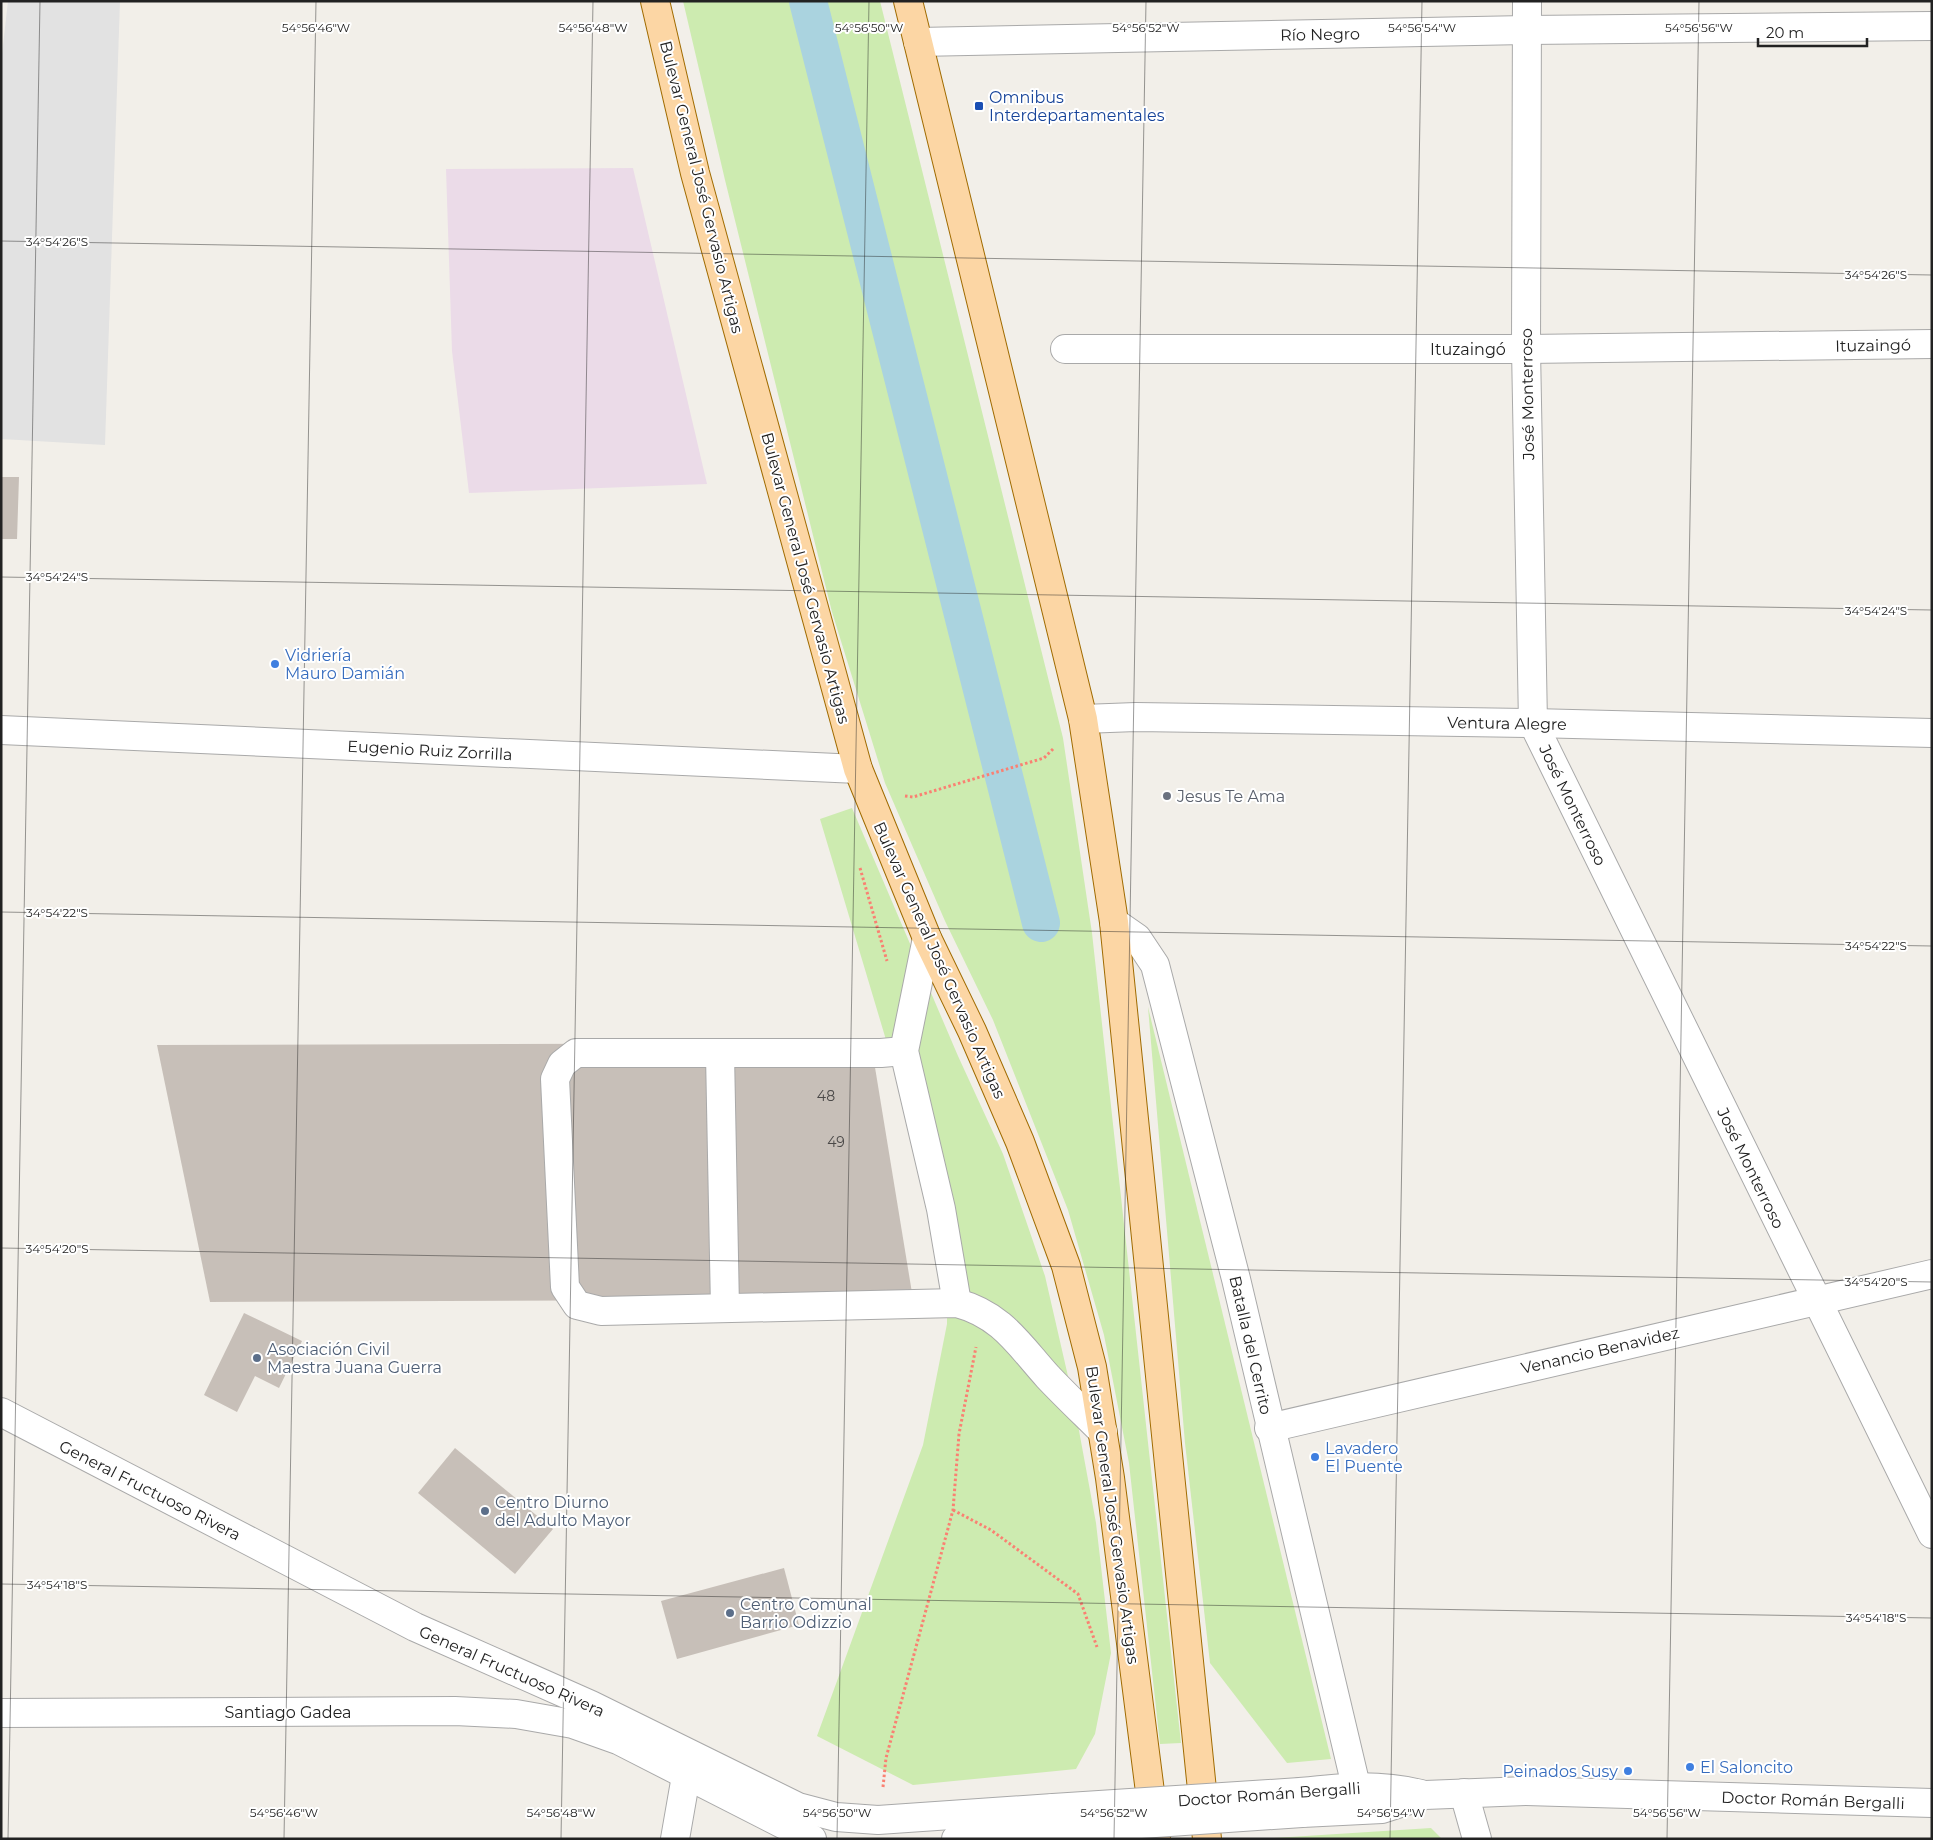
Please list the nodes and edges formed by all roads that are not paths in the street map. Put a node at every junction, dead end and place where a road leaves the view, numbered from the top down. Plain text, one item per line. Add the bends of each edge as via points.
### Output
1 (655, 1) edge
2 (908, 1) edge
3 (1526, 1) edge
4 (1932, 26) edge
5 (1527, 30) junction
6 (918, 42) junction
7 (1932, 344) edge
8 (1065, 348) dead end
9 (1526, 349) junction
10 (1083, 719) junction
11 (1533, 723) junction
12 (1, 730) edge
13 (1932, 733) edge
14 (858, 768) junction
15 (1114, 922) junction
16 (926, 938) junction
17 (904, 1051) junction
18 (720, 1054) junction
19 (1932, 1274) edge
20 (1815, 1300) junction
21 (957, 1303) junction
22 (725, 1308) junction
23 (1, 1412) edge
24 (1270, 1428) junction
25 (1103, 1432) junction
26 (1932, 1534) edge
27 (1, 1713) edge
28 (573, 1724) joint
29 (691, 1767) junction
30 (1356, 1786) junction
31 (1464, 1792) junction
32 (1425, 1795) junction
33 (1301, 1803) junction
34 (1932, 1803) edge
35 (1054, 1819) junction
36 (998, 1837) edge
37 (675, 1839) edge
38 (812, 1839) edge
39 (956, 1839) edge
40 (1156, 1839) edge
41 (1207, 1839) edge
42 (1477, 1839) edge

1 - 14 main road, Bulevar General José Gervasio Artigas via 696,174
2 - 6 main road
3 - 5 street, José Monterroso
4 - 5 street, Río Negro
5 - 6 street, Río Negro
5 - 9 street, José Monterroso
6 - 10 main road
7 - 9 street, Ituzaingó
8 - 9 street, Ituzaingó
9 - 11 street, José Monterroso
10 - 11 street, Ventura Alegre
10 - 15 main road
11 - 13 street, Ventura Alegre
11 - 20 street, José Monterroso
12 - 14 street, Eugenio Ruiz Zorrilla
14 - 16 main road, Bulevar General José Gervasio Artigas
15 - 24 street, Batalla del Cerrito via 1137,938 1155,965 1236,1278
15 - 41 main road
16 - 17 street
16 - 25 main road, Bulevar General José Gervasio Artigas via 972,1031 1066,1266 1092,1367
17 - 18 street
17 - 21 street via 941,1209
18 - 22 street
18 - 22 street via 576,1053 562,1064 555,1079 566,1287 577,1305 601,1311
19 - 20 street, Venancio Benavidez
20 - 24 street, Venancio Benavidez
20 - 26 street, José Monterroso
21 - 22 street
21 - 25 street via 979,1310 1015,1338
23 - 29 street, General Fructuoso Rivera via 415,1627 590,1705
24 - 30 street, Batalla del Cerrito
25 - 40 main road, Bulevar General José Gervasio Artigas
27 - 28 street, Santiago Gadea via 454,1711 516,1714
28 - 29 street, General Fructuoso Rivera
29 - 35 street, General Fructuoso Rivera via 798,1807 836,1817 878,1820
29 - 37 street
29 - 38 street, General Fructuoso Rivera
30 - 32 street, Doctor Román Bergalli via 1393,1788
30 - 33 street, Doctor Román Bergalli
31 - 32 street, Doctor Román Bergalli
31 - 34 street, Doctor Román Bergalli
31 - 42 street
32 - 33 street, Doctor Román Bergalli via 1382,1809
33 - 35 street, Doctor Román Bergalli, bridge
35 - 36 street
36 - 39 street

